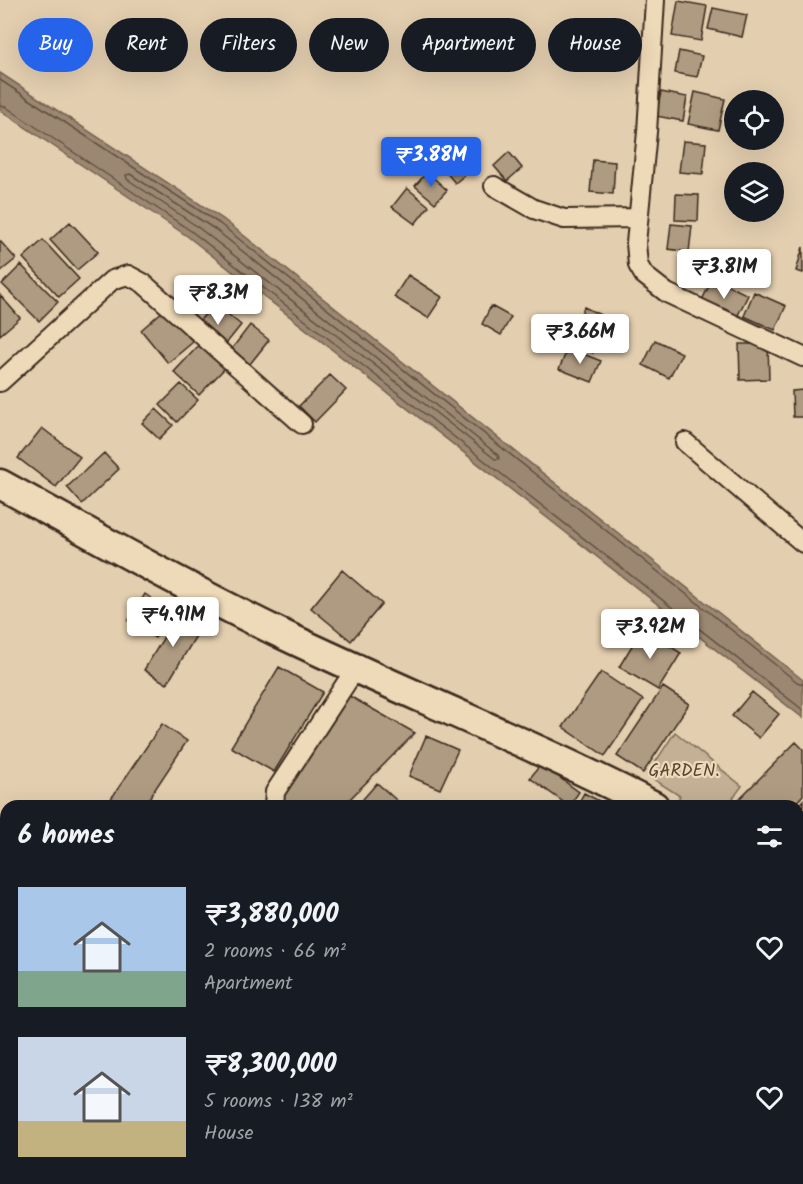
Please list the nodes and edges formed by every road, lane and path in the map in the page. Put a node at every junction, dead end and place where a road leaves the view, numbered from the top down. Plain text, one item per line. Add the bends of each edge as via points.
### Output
1 (655, 0) edge
2 (494, 186) dead end
3 (638, 218) junction
4 (803, 357) edge
5 (0, 382) edge
6 (302, 424) dead end
7 (685, 442) dead end
8 (0, 484) edge
9 (803, 543) edge
10 (356, 668) junction
11 (274, 800) edge
12 (642, 800) edge

1 - 3 street
2 - 3 street via 556,217
3 - 4 street via 638,265 644,275 667,293
5 - 6 street via 112,280 128,275 143,283
7 - 9 street
8 - 10 main road via 195,592
10 - 11 street via 274,792
10 - 12 main road via 489,726

